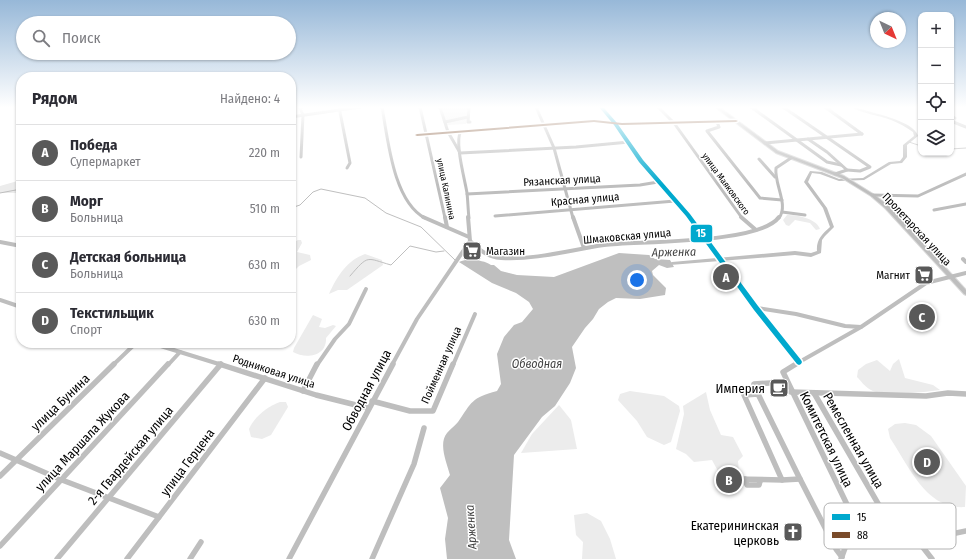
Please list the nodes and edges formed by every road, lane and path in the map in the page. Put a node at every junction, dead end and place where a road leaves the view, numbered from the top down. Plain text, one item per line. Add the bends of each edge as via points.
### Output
1 (302, 133) edge
2 (344, 133) edge
3 (388, 133) edge
4 (437, 133) edge
5 (449, 133) edge
6 (460, 133) edge
7 (547, 133) edge
8 (623, 133) edge
9 (681, 133) edge
10 (709, 133) edge
11 (753, 133) edge
12 (786, 133) edge
13 (820, 133) edge
14 (861, 133) edge
15 (416, 134) dead end
16 (427, 134) junction
17 (825, 137) junction
18 (808, 139) junction
19 (795, 140) junction
20 (629, 142) junction
21 (765, 142) junction
22 (554, 148) junction
23 (460, 153) junction
24 (301, 157) dead end
25 (791, 158) junction
26 (759, 159) dead end
27 (841, 166) junction
28 (347, 168) dead end
29 (776, 168) junction
30 (767, 169) junction
31 (848, 170) junction
32 (835, 174) junction
33 (966, 174) edge
34 (775, 178) junction
35 (658, 182) junction
36 (565, 189) junction
37 (467, 194) junction
38 (872, 195) junction
39 (782, 200) junction
40 (675, 201) junction
41 (966, 204) edge
42 (570, 210) junction
43 (934, 210) dead end
44 (782, 212) junction
45 (805, 215) dead end
46 (495, 216) dead end
47 (447, 227) junction
48 (756, 230) junction
49 (706, 238) junction
50 (469, 239) junction
51 (0, 242) edge
52 (16, 245) edge
53 (584, 248) junction
54 (966, 273) edge
55 (950, 276) junction
56 (366, 289) dead end
57 (966, 293) edge
58 (0, 300) edge
59 (16, 305) edge
60 (756, 308) junction
61 (475, 314) dead end
62 (861, 327) junction
63 (131, 348) edge
64 (167, 348) edge
65 (180, 352) junction
66 (799, 362) junction
67 (220, 364) junction
68 (265, 378) junction
69 (786, 382) junction
70 (303, 390) junction
71 (791, 392) junction
72 (814, 393) junction
73 (758, 394) junction
74 (966, 394) edge
75 (372, 401) junction
76 (368, 408) junction
77 (424, 428) dead end
78 (0, 453) edge
79 (17, 460) junction
80 (0, 476) edge
81 (734, 479) dead end
82 (800, 479) junction
83 (62, 480) junction
84 (782, 480) junction
85 (109, 498) junction
86 (846, 503) edge
87 (878, 503) edge
88 (159, 517) junction
89 (824, 526) edge
90 (966, 531) edge
91 (956, 533) edge
92 (201, 542) dead end
93 (0, 546) edge
94 (836, 549) edge
95 (924, 549) edge
96 (842, 558) edge
97 (57, 559) edge
98 (127, 559) edge
99 (190, 559) edge
100 (289, 559) edge
101 (372, 559) edge
102 (932, 559) edge

1 - 24 street
2 - 28 street via 350,163
3 - 47 street, Шмаковская улица via 403,196 415,213
4 - 16 street
5 - 23 street
6 - 23 street
7 - 22 street
8 - 20 street
9 - 48 street, улица Маяковского via 744,221
10 - 39 street via 760,198
11 - 21 main road, Пролетарская улица
12 - 19 street
13 - 17 street
14 - 17 street
15 - 16 street
16 - 47 street, улица Калинина
17 - 18 street
17 - 31 street via 870,167 860,171
18 - 19 street
18 - 27 street
19 - 21 street
19 - 27 street via 826,162
20 - 22 street
20 - 35 street
21 - 25 main road, Пролетарская улица via 777,152
22 - 23 street
22 - 36 street
23 - 37 street
25 - 29 street
25 - 32 main road, Пролетарская улица
26 - 30 street
27 - 31 street
29 - 30 street
29 - 34 street
30 - 34 street
31 - 32 street
32 - 38 main road, Пролетарская улица
33 - 38 street via 918,196
34 - 39 street
35 - 36 street, Рязанская улица
35 - 40 street
36 - 37 street, Рязанская улица
36 - 42 street
37 - 50 street
38 - 55 main road, Пролетарская улица via 887,207
39 - 44 street
40 - 42 street, Красная улица
40 - 49 street
41 - 43 street
42 - 46 street, Красная улица
42 - 53 street
44 - 45 street
44 - 48 street, Шмаковская улица via 775,223
47 - 50 street, Шмаковская улица
48 - 49 street, Шмаковская улица
49 - 53 street, Шмаковская улица
49 - 60 street
50 - 53 street, Шмаковская улица via 480,252 500,258
50 - 75 street, Обводная улица via 417,319
51 - 52 street
54 - 55 street
55 - 57 main road, Пролетарская улица
55 - 62 street via 926,283
56 - 70 street via 349,324 334,339
58 - 59 street
60 - 62 street
60 - 66 street
61 - 75 street, Пойменная улица via 434,411 420,413
62 - 66 street
63 - 79 street, улица Бунина
64 - 65 street, Родниковая улица
65 - 67 street, Родниковая улица
65 - 83 street, улица Маршала Жукова
66 - 69 street, Комитетская улица via 782,372
67 - 68 street, Родниковая улица
67 - 85 street, 2-я Гвардейская улица
68 - 70 street, Родниковая улица
68 - 88 street, улица Герцена
69 - 71 street, Комитетская улица
69 - 73 street via 754,384
70 - 76 street, Родниковая улица
71 - 72 street
71 - 86 street, Комитетская улица
72 - 74 street via 926,396
72 - 87 street, Ремесленная улица
73 - 82 street
73 - 84 street via 744,395
75 - 76 street, Обводная улица
76 - 100 street, Обводная улица
77 - 101 street via 414,464
78 - 79 street
79 - 80 street, улица Бунина
79 - 83 street
81 - 84 street via 744,479 747,485 759,485 760,481
82 - 84 street
82 - 89 street
83 - 85 street
83 - 93 street, улица Маршала Жукова
85 - 88 street
85 - 97 street, 2-я Гвардейская улица
88 - 98 street, улица Герцена
90 - 91 street
92 - 99 street
94 - 96 street
95 - 102 street, Ремесленная улица

